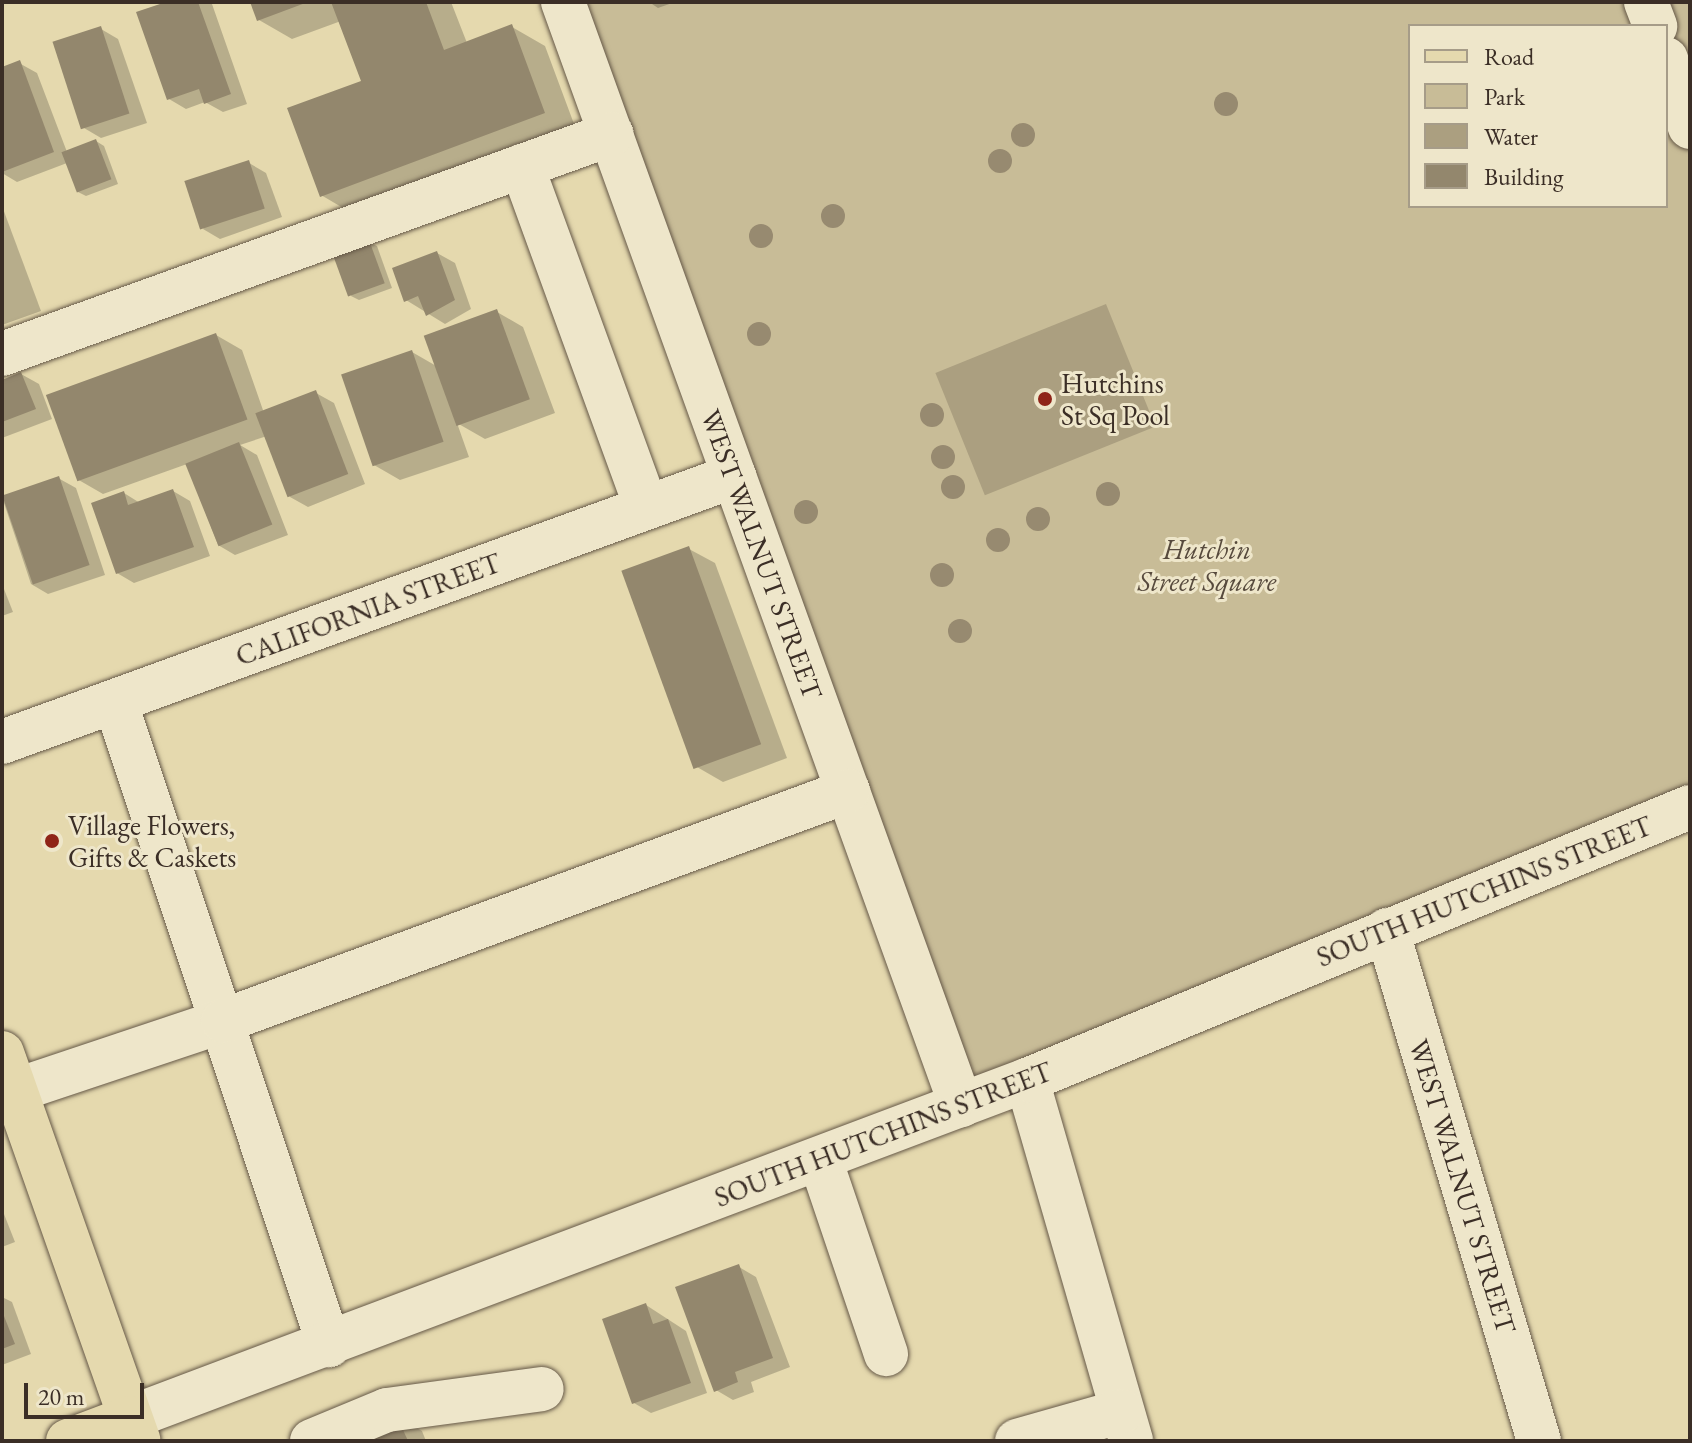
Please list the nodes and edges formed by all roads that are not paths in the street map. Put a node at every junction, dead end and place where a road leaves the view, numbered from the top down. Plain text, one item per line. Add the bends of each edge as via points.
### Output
1 (563, 2) edge
2 (1646, 2) edge
3 (1654, 24) edge
4 (1668, 65) edge
5 (1690, 127) edge
6 (611, 134) junction
7 (522, 166) junction
8 (2, 354) edge
9 (734, 476) junction
10 (646, 507) junction
11 (115, 701) junction
12 (2, 742) edge
13 (848, 791) junction
14 (1690, 807) edge
15 (1387, 930) junction
16 (223, 1021) junction
17 (7, 1079) edge
18 (1027, 1080) junction
19 (961, 1105) junction
20 (820, 1159) junction
21 (329, 1345) junction
22 (886, 1354) dead end
23 (542, 1389) dead end
24 (1127, 1426) edge
25 (134, 1429) edge
26 (68, 1441) edge
27 (312, 1441) edge
28 (1017, 1441) edge
29 (1539, 1441) edge

1 - 6 street, WEST WALNUT STREET
2 - 3 street
4 - 5 street
6 - 7 street
6 - 9 street, WEST WALNUT STREET
7 - 8 street
7 - 10 street
9 - 10 street, CALIFORNIA STREET
9 - 13 street, WEST WALNUT STREET
10 - 11 street, CALIFORNIA STREET
11 - 12 street, CALIFORNIA STREET
11 - 16 street
13 - 16 street
13 - 19 street, WEST WALNUT STREET
14 - 15 street, SOUTH HUTCHINS STREET
15 - 18 street, SOUTH HUTCHINS STREET
15 - 29 street, WEST WALNUT STREET
16 - 17 street
16 - 21 street
17 - 25 main road
18 - 19 street, SOUTH HUTCHINS STREET
18 - 24 street
19 - 20 street, SOUTH HUTCHINS STREET
20 - 21 street, SOUTH HUTCHINS STREET
20 - 22 street
21 - 25 street, SOUTH HUTCHINS STREET
23 - 27 street via 387,1410
24 - 28 street
25 - 26 main road, SOUTH HUTCHINS STREET

